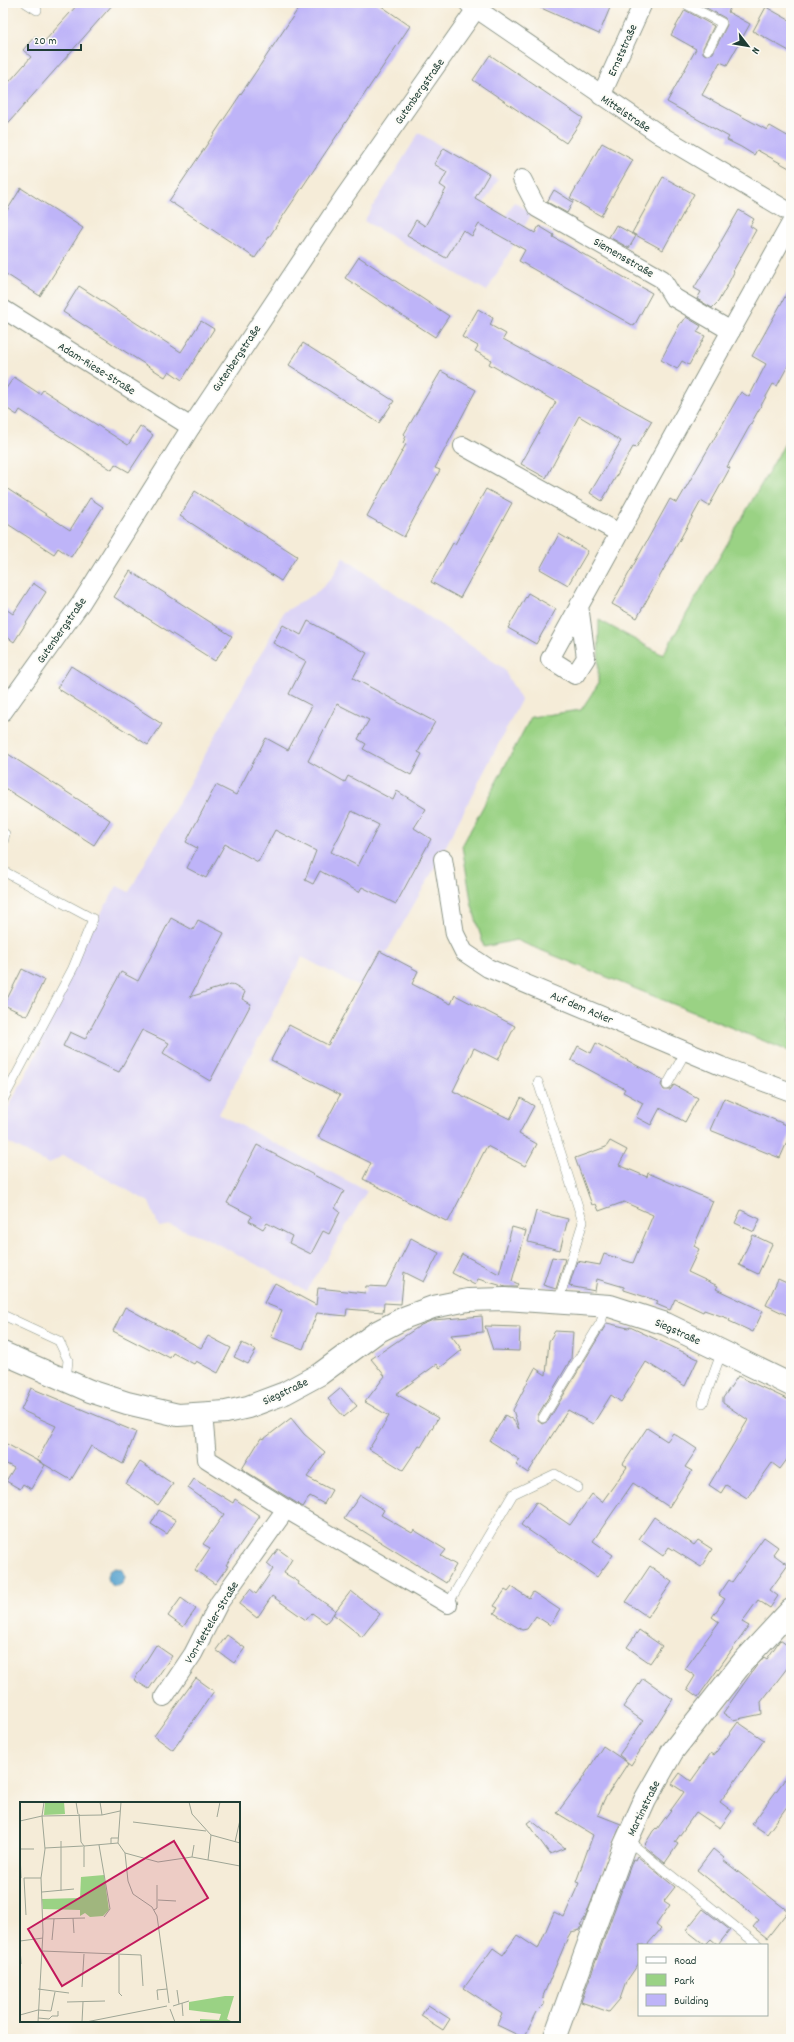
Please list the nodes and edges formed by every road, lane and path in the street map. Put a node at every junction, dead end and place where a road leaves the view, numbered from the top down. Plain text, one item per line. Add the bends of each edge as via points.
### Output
1 (26, 3) edge
2 (643, 3) edge
3 (684, 3) edge
4 (472, 6) edge
5 (37, 10) dead end
6 (708, 50) dead end
7 (601, 96) junction
8 (522, 178) dead end
9 (791, 213) edge
10 (791, 223) edge
11 (3, 309) edge
12 (731, 331) junction
13 (191, 427) junction
14 (463, 446) dead end
15 (619, 533) junction
16 (579, 605) dead end
17 (3, 712) edge
18 (3, 833) edge
19 (3, 843) edge
20 (443, 859) dead end
21 (3, 871) edge
22 (686, 1051) junction
23 (538, 1082) dead end
24 (667, 1085) dead end
25 (791, 1092) edge
26 (3, 1100) edge
27 (558, 1302) junction
28 (606, 1306) junction
29 (3, 1315) edge
30 (722, 1351) junction
31 (3, 1352) edge
32 (66, 1380) junction
33 (791, 1385) edge
34 (703, 1403) dead end
35 (204, 1413) junction
36 (543, 1418) dead end
37 (578, 1488) dead end
38 (286, 1509) junction
39 (448, 1604) joint
40 (791, 1610) edge
41 (164, 1697) dead end
42 (627, 1840) junction
43 (757, 1944) edge
44 (554, 2039) edge

1 - 5 lane
2 - 7 street, Ernststraße
3 - 6 lane via 722,24
4 - 7 street, Mittelstraße
4 - 13 street, Gutenbergstraße
7 - 9 street, Mittelstraße via 690,154
8 - 12 street, Siemensstraße via 537,208 662,279 672,297
10 - 12 street
11 - 13 street, Adam-Riese-Straße
12 - 15 street
13 - 17 street, Gutenbergstraße via 81,603
14 - 15 street
15 - 16 street
18 - 19 lane
20 - 22 street, Auf dem Acker via 455,934 464,952 488,968
21 - 26 lane via 93,919 73,968
22 - 24 lane
22 - 25 street, Auf dem Acker
23 - 27 lane via 583,1222
27 - 28 main road, Siegstraße
27 - 35 main road, Siegstraße via 476,1300 433,1307 377,1332 320,1374 285,1393 248,1407
28 - 30 main road, Siegstraße via 666,1324
28 - 36 lane via 601,1322
29 - 32 lane via 59,1341 68,1360
30 - 33 main road, Siegstraße
30 - 34 lane
31 - 32 main road, Siegstraße
32 - 35 main road, Siegstraße via 127,1404 178,1415
35 - 38 street via 207,1459
37 - 39 lane via 555,1474 513,1494
38 - 39 street
38 - 41 street, Von-Ketteler-Straße via 219,1603 193,1654
40 - 42 main road, Martinstraße via 742,1663 672,1752
42 - 43 lane
42 - 44 main road, Martinstraße

